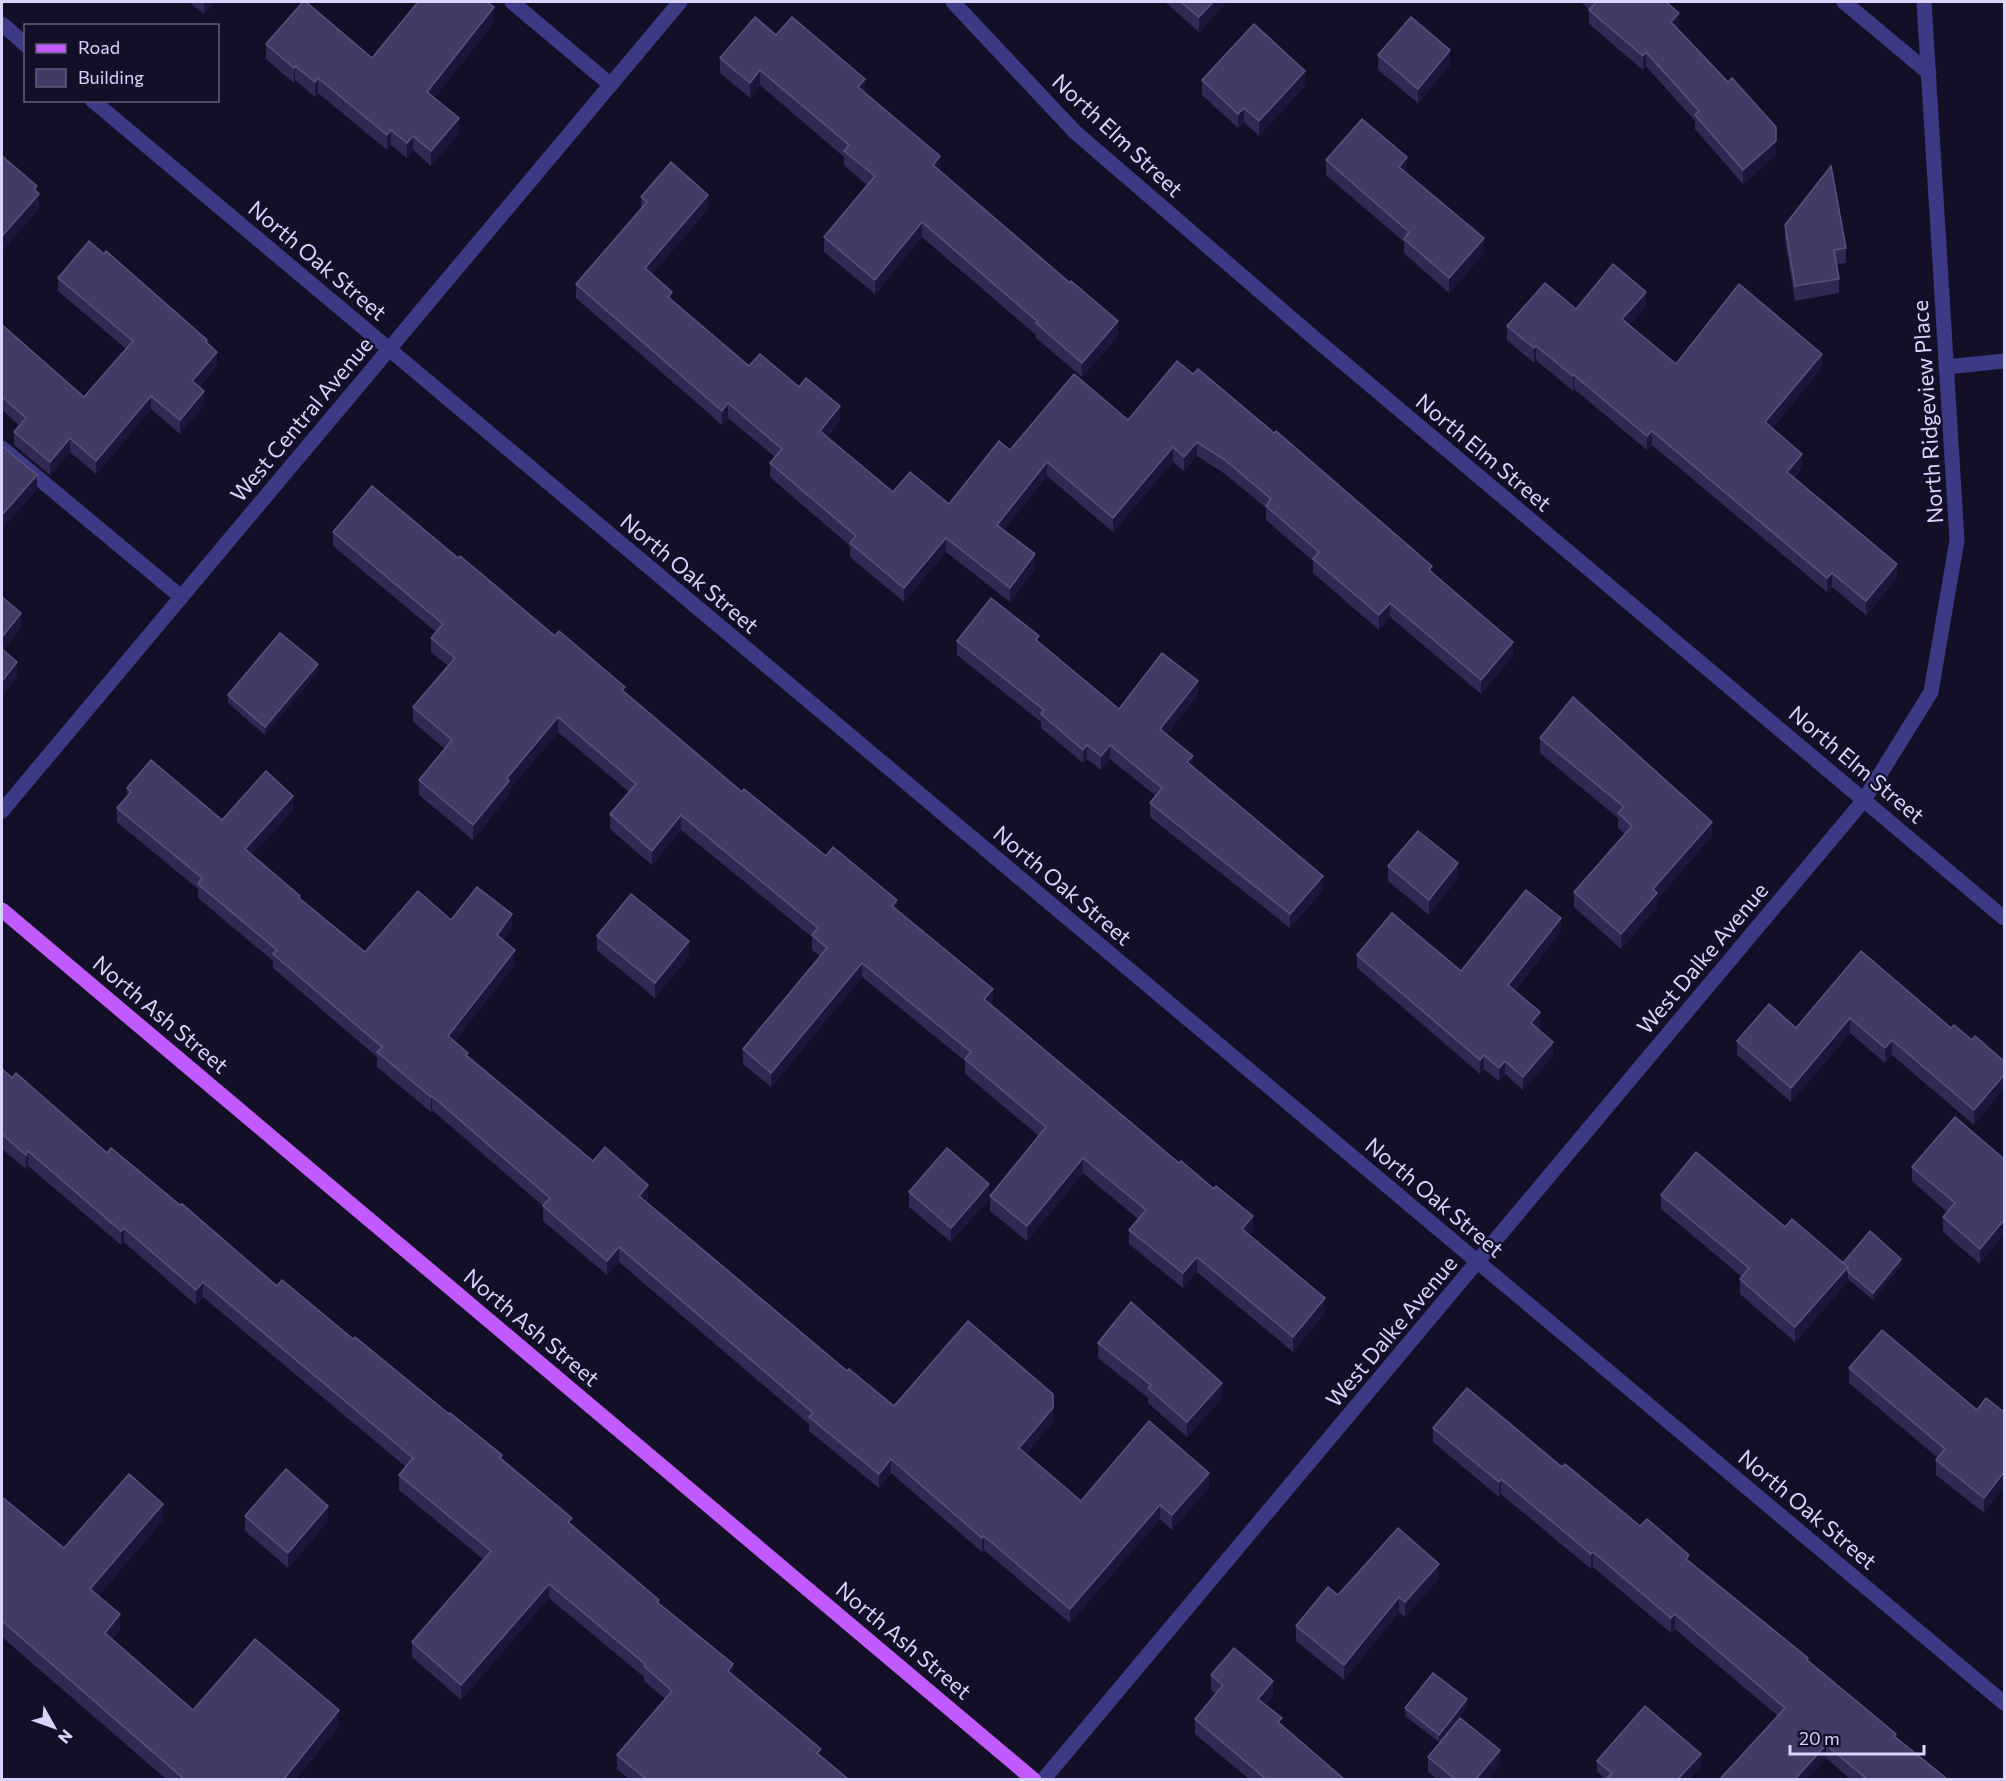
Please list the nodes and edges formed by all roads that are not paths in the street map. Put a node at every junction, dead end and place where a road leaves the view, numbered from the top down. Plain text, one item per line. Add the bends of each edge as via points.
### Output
1 (512, 2) edge
2 (680, 2) edge
3 (953, 2) edge
4 (1844, 2) edge
5 (1924, 2) edge
6 (2, 24) edge
7 (24, 43) edge
8 (1929, 74) junction
9 (611, 85) junction
10 (94, 102) edge
11 (390, 350) junction
12 (2004, 361) edge
13 (1946, 367) junction
14 (2, 448) edge
15 (180, 596) junction
16 (1864, 800) junction
17 (2, 811) edge
18 (2, 910) edge
19 (2004, 918) edge
20 (1477, 1262) junction
21 (2004, 1703) edge
22 (1035, 1779) edge
23 (1043, 1779) edge

1 - 9 street
2 - 9 street, West Central Avenue
3 - 16 street, North Elm Street via 1075,132
4 - 8 street
5 - 8 street, North Ridgeview Place
6 - 7 street
8 - 13 street, North Ridgeview Place
9 - 11 street, West Central Avenue
10 - 11 street, North Oak Street
11 - 15 street, West Central Avenue
11 - 20 street, North Oak Street
12 - 13 street
13 - 16 street, North Ridgeview Place via 1957,540 1930,692
14 - 15 street
15 - 17 street, West Central Avenue
16 - 19 street, North Elm Street
16 - 20 street, West Dalke Avenue
18 - 22 main road, North Ash Street
20 - 21 street, North Oak Street
20 - 23 street, West Dalke Avenue

